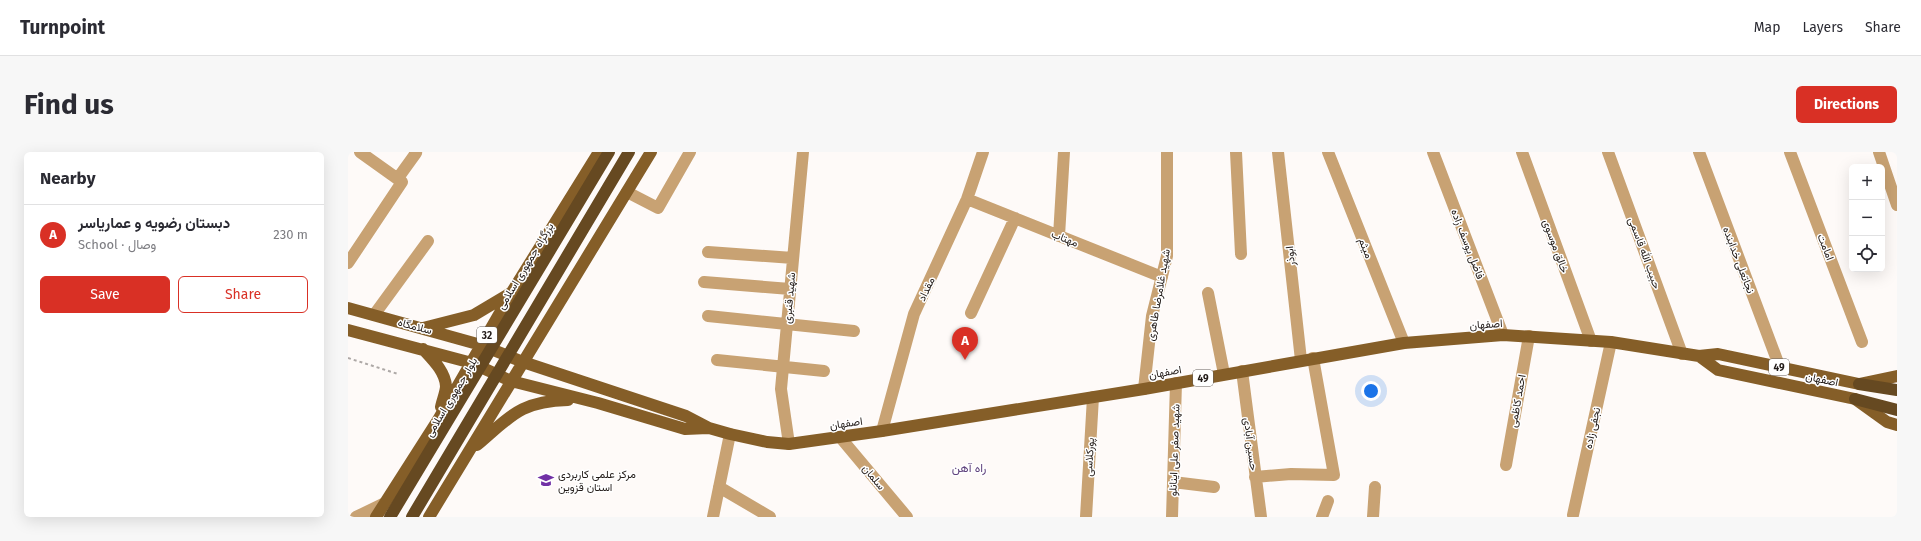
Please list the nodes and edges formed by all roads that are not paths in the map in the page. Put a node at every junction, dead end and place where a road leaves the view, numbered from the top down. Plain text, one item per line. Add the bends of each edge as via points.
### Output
1 (360, 152) edge
2 (415, 152) edge
3 (599, 152) edge
4 (609, 152) edge
5 (629, 152) edge
6 (647, 152) edge
7 (651, 152) edge
8 (690, 152) edge
9 (804, 152) edge
10 (983, 152) edge
11 (1064, 152) edge
12 (1167, 152) edge
13 (1236, 152) edge
14 (1278, 152) edge
15 (1328, 152) edge
16 (1433, 152) edge
17 (1522, 152) edge
18 (1608, 152) edge
19 (1699, 152) edge
20 (1790, 152) edge
21 (1879, 152) edge
22 (398, 178) junction
23 (627, 192) junction
24 (967, 199) junction
25 (1897, 205) edge
26 (1015, 218) junction
27 (1059, 236) junction
28 (428, 241) dead end
29 (708, 252) dead end
30 (1241, 254) dead end
31 (793, 258) junction
32 (348, 263) edge
33 (1162, 277) junction
34 (704, 282) dead end
35 (790, 289) junction
36 (512, 292) junction
37 (1208, 293) dead end
38 (348, 308) edge
39 (971, 313) dead end
40 (374, 315) junction
41 (708, 316) dead end
42 (787, 324) junction
43 (421, 328) junction
44 (348, 330) edge
45 (854, 331) dead end
46 (1503, 335) junction
47 (1529, 336) junction
48 (1591, 341) junction
49 (1611, 342) junction
50 (1862, 342) dead end
51 (1404, 343) junction
52 (481, 345) junction
53 (423, 349) junction
54 (1682, 354) junction
55 (1699, 356) junction
56 (1307, 359) junction
57 (717, 360) dead end
58 (523, 362) junction
59 (472, 363) junction
60 (783, 368) junction
61 (1780, 368) junction
62 (824, 371) dead end
63 (1242, 371) junction
64 (1224, 374) junction
65 (1897, 376) edge
66 (511, 381) junction
67 (1176, 383) junction
68 (1859, 384) junction
69 (1144, 389) junction
70 (1897, 390) edge
71 (1093, 397) junction
72 (582, 399) junction
73 (1855, 399) junction
74 (1897, 410) edge
75 (438, 420) junction
76 (1897, 425) edge
77 (709, 428) junction
78 (882, 431) junction
79 (730, 434) junction
80 (840, 437) junction
81 (789, 444) junction
82 (469, 453) junction
83 (1506, 465) dead end
84 (1255, 477) junction
85 (1173, 482) junction
86 (1375, 486) dead end
87 (719, 487) junction
88 (1214, 487) dead end
89 (1328, 500) dead end
90 (384, 504) junction
91 (1573, 515) dead end
92 (356, 517) edge
93 (376, 517) edge
94 (390, 517) edge
95 (412, 517) edge
96 (429, 517) edge
97 (713, 517) edge
98 (770, 517) edge
99 (907, 517) edge
100 (1086, 517) edge
101 (1172, 517) edge
102 (1261, 517) edge
103 (1322, 517) edge
104 (1372, 517) edge

1 - 22 street
2 - 22 street
3 - 36 main road, بلوار جمهوری اسلامی / 32
4 - 94 highway, بزرگراه جمهوری اسلامی / 32
5 - 6 main road
5 - 95 highway, 32
7 - 23 main road
8 - 23 street via 658,208
9 - 31 street, شهید قنبری
10 - 24 street, مقداد
11 - 27 street
12 - 33 street, شهید غلامرضا طاهری via 1168,256
13 - 30 street
14 - 56 street, ابوذر
15 - 51 street, میثم
16 - 46 street, فاضل یوسف زاده
17 - 48 street, خالق موسوی
18 - 54 street, حبیب الله قاسمی
19 - 61 street, نجاتعلی خدابنده
20 - 50 street, امامت
21 - 25 street
22 - 32 street via 402,182
23 - 58 main road
24 - 26 street, مهتاب
24 - 78 street, مقداد via 914,314
26 - 27 street, مهتاب
26 - 39 street
27 - 33 street, مهتاب
28 - 40 street
29 - 31 street
31 - 35 street, شهید قنبری
33 - 69 street, شهید غلامرضا طاهری via 1152,316
34 - 35 street
35 - 42 street, شهید قنبری
36 - 43 main road via 474,315
36 - 52 main road, بلوار جمهوری اسلامی / 32
37 - 64 street
38 - 40 main road, سلامگاه
40 - 43 main road, سلامگاه
41 - 42 street
42 - 45 street
42 - 60 street, شهید قنبری
43 - 52 main road, سلامگاه
44 - 53 main road, سلامگاه
46 - 47 main road, اصفهان / 49
46 - 51 main road, اصفهان / 49
47 - 48 main road, اصفهان / 49
47 - 83 street, احمد کاظمی
48 - 49 main road, اصفهان / 49
49 - 54 main road, اصفهان / 49
49 - 91 street, نجفی زاده
51 - 56 main road, اصفهان / 49
52 - 58 main road, سلامگاه
52 - 59 main road, بلوار جمهوری اسلامی / 32
53 - 59 main road, سلامگاه
53 - 75 main road via 436,364 446,386
54 - 55 main road, اصفهان / 49
55 - 61 main road, اصفهان / 49 via 1718,354
55 - 73 main road, اصفهان / 49 via 1718,370
56 - 63 main road, اصفهان / 49
56 - 84 street, ابوذر via 1334,475 1291,474
57 - 60 street
58 - 66 main road
58 - 77 main road, اصفهان via 686,416
59 - 66 main road, سلامگاه
59 - 75 main road, بلوار جمهوری اسلامی / 32
60 - 62 street
60 - 81 street, شهید قنبری via 781,389
61 - 68 main road, اصفهان / 49
63 - 64 main road, اصفهان / 49
63 - 84 street, حسین آبادی
64 - 67 main road, اصفهان / 49
65 - 68 main road
66 - 72 main road, اصفهان
66 - 82 main road
67 - 69 main road, اصفهان / 49
67 - 85 street, شهید صفر علی اینانلو
68 - 70 highway, اصفهان / 49
69 - 71 main road, اصفهان / 49
71 - 78 main road, اصفهان / 49
71 - 100 street, پورکلاسی
72 - 77 main road, اصفهان via 685,429
72 - 82 main road via 546,400 514,413
73 - 74 highway, اصفهان / 49
73 - 76 main road via 1887,422
75 - 90 main road, بلوار جمهوری اسلامی / 32
77 - 79 main road, اصفهان / 49
78 - 80 main road, اصفهان / 49
79 - 81 main road, اصفهان / 49
79 - 87 street
80 - 81 main road, اصفهان / 49
80 - 99 street, سلمان
82 - 96 main road
84 - 102 street, حسین آبادی
85 - 88 street
85 - 101 street, شهید صفر علی اینانلو
86 - 104 street
87 - 97 street
87 - 98 street
89 - 103 street
90 - 92 street
90 - 93 main road, بلوار جمهوری اسلامی / 32

